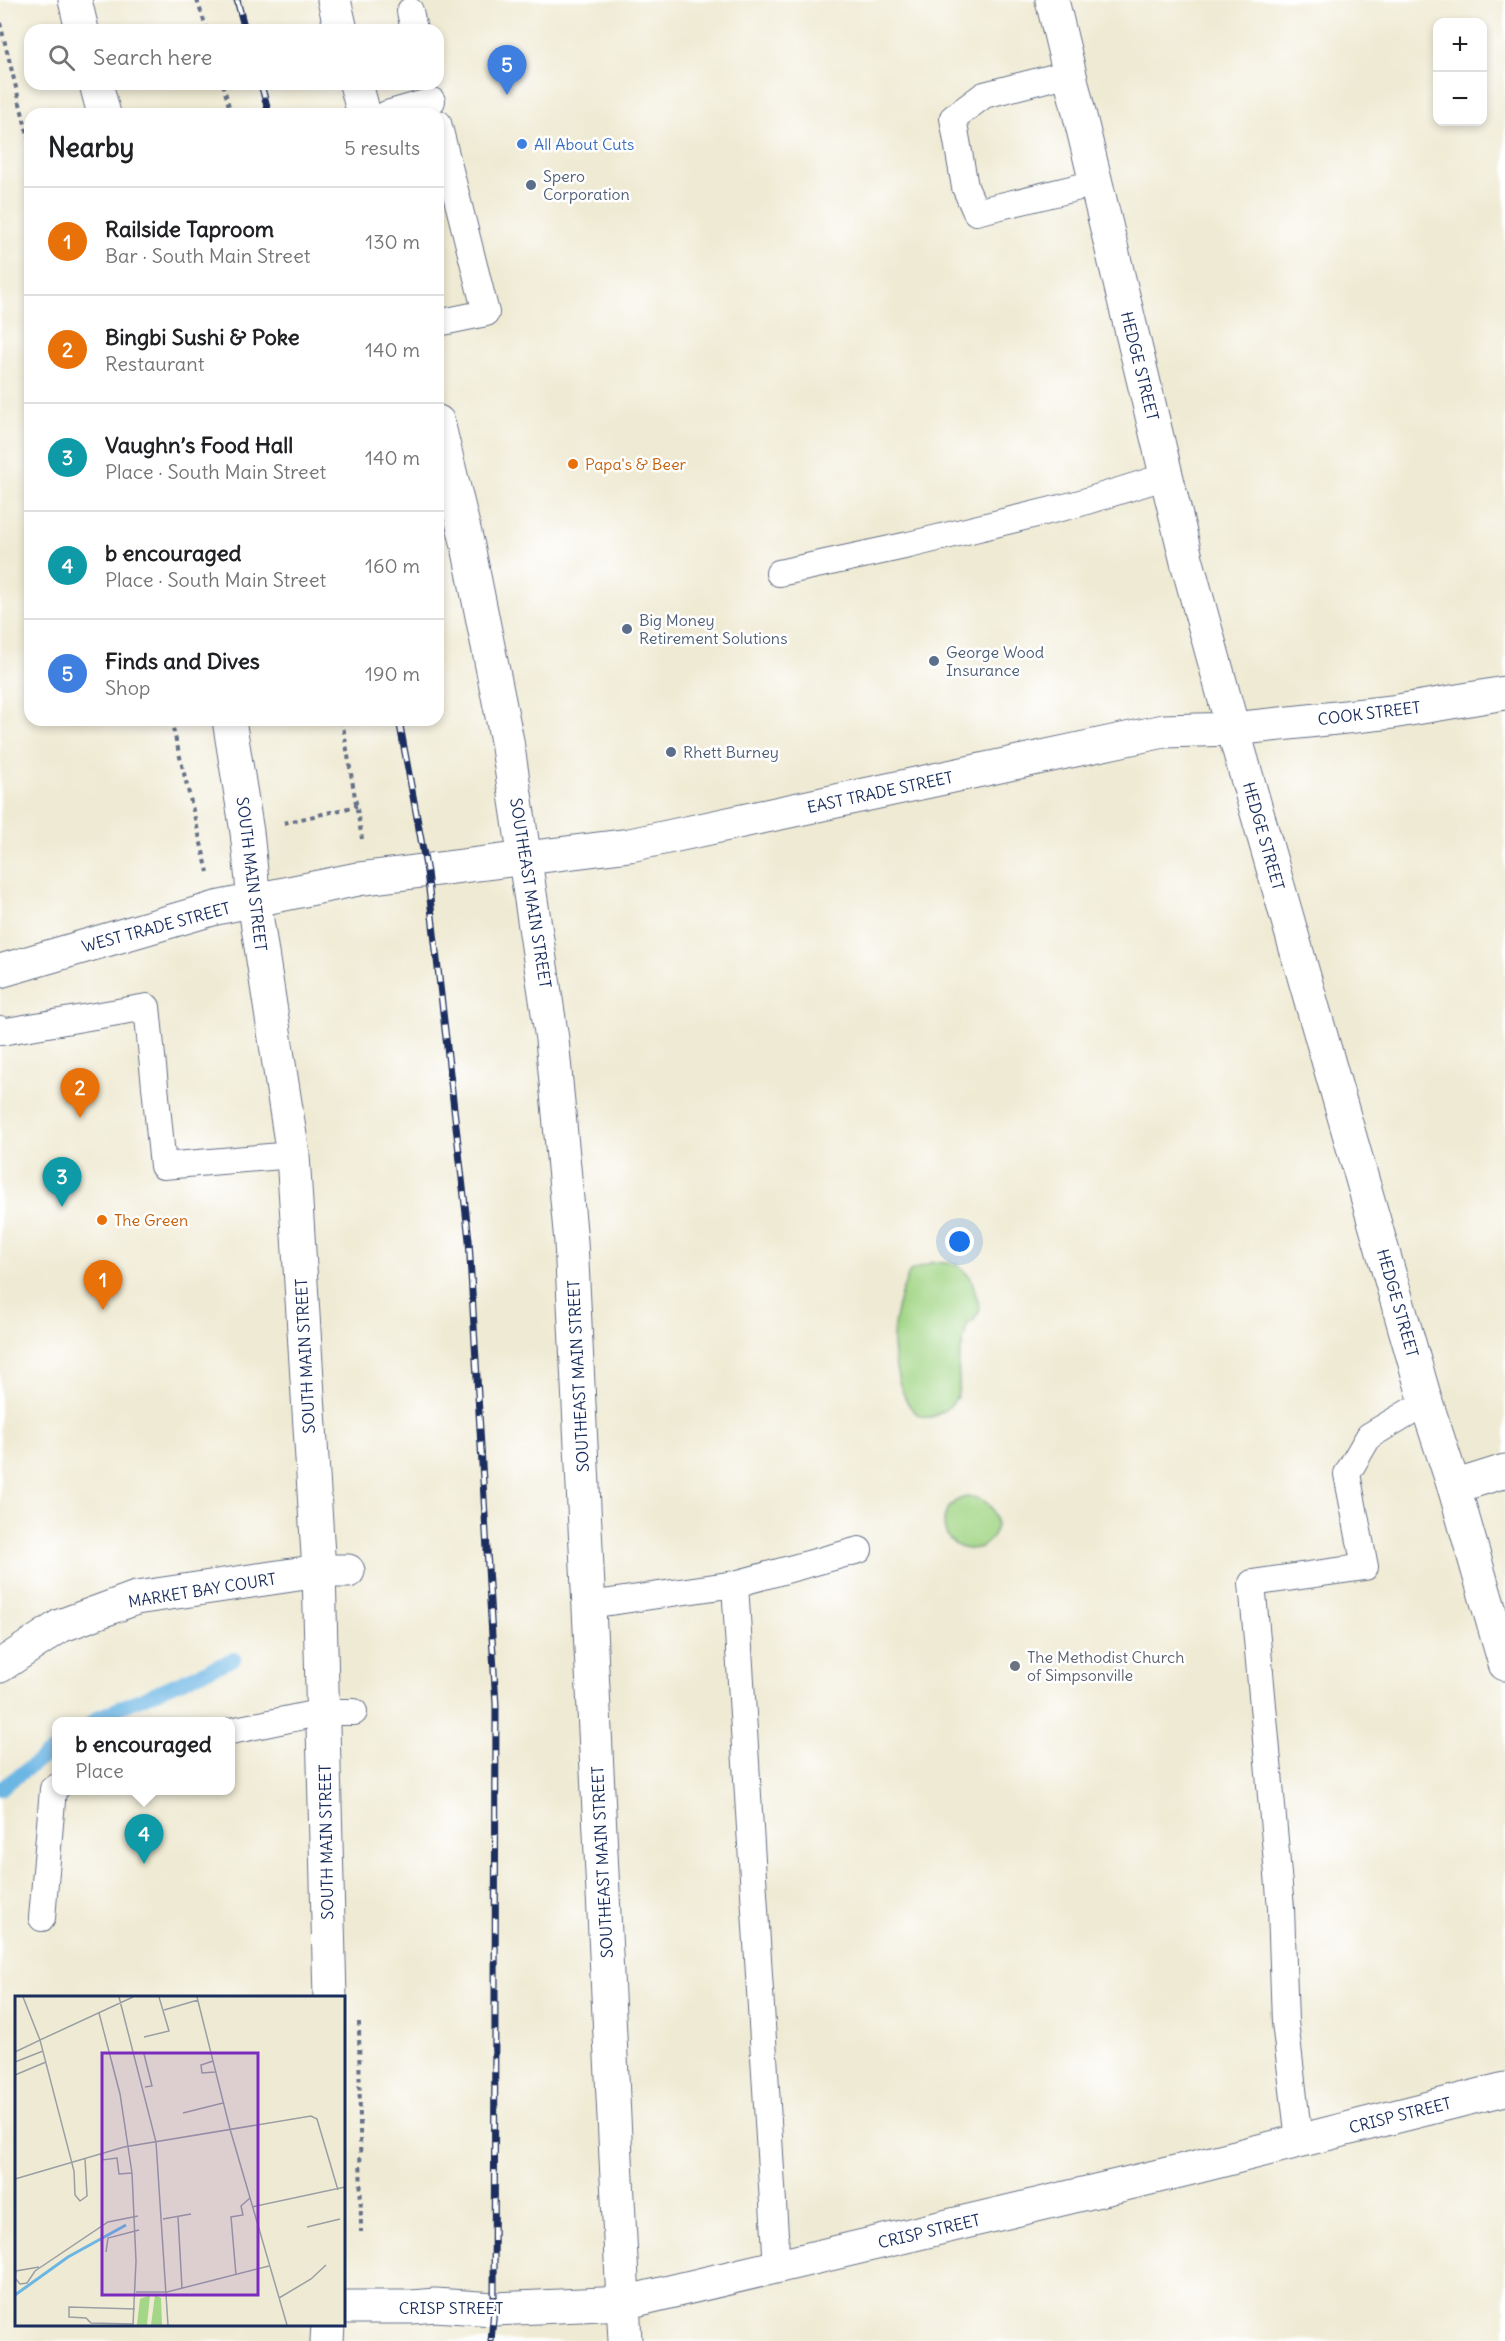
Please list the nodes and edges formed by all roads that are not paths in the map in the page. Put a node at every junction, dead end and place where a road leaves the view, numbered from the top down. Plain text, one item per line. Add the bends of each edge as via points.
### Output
1 (75, 0) edge
2 (333, 0) edge
3 (1052, 0) edge
4 (81, 24) edge
5 (339, 24) edge
6 (1070, 73) junction
7 (98, 90) edge
8 (357, 90) edge
9 (434, 105) edge
10 (102, 108) edge
11 (362, 108) edge
12 (418, 108) edge
13 (444, 145) edge
14 (1096, 183) junction
15 (444, 322) edge
16 (444, 447) edge
17 (1167, 476) junction
18 (779, 573) dead end
19 (1505, 693) edge
20 (230, 726) edge
21 (1233, 729) junction
22 (526, 860) junction
23 (254, 901) junction
24 (0, 971) edge
25 (0, 1029) edge
26 (293, 1155) junction
27 (1426, 1402) junction
28 (1505, 1471) edge
29 (1454, 1486) junction
30 (859, 1550) dead end
31 (334, 1571) junction
32 (735, 1584) junction
33 (589, 1605) junction
34 (1505, 1664) edge
35 (0, 1666) edge
36 (338, 1712) junction
37 (235, 1730) edge
38 (52, 1795) edge
39 (42, 1917) dead end
40 (330, 1996) edge
41 (1505, 2089) edge
42 (1299, 2140) junction
43 (777, 2268) junction
44 (624, 2303) junction
45 (345, 2307) edge
46 (328, 2326) edge
47 (327, 2341) edge
48 (626, 2341) edge

1 - 4 street
2 - 5 street
3 - 6 street, HEDGE STREET
6 - 14 street, HEDGE STREET
6 - 14 lane via 984,95 953,118 965,187 976,212
7 - 10 street
8 - 11 street
9 - 12 lane
13 - 15 lane via 486,313
14 - 17 street, HEDGE STREET
16 - 22 street, SOUTHEAST MAIN STREET via 507,741
17 - 18 lane via 1077,504
17 - 21 street, HEDGE STREET
19 - 21 street, COOK STREET via 1392,712
20 - 23 street, SOUTH MAIN STREET
21 - 22 street, EAST TRADE STREET via 1164,731 630,845
21 - 27 street, HEDGE STREET
22 - 23 street, WEST TRADE STREET via 369,878
22 - 33 street, SOUTHEAST MAIN STREET via 552,1039 571,1242
23 - 24 street, WEST TRADE STREET via 216,908
23 - 26 street, SOUTH MAIN STREET
25 - 26 lane via 1,1032 147,1007 163,1166
26 - 31 street, SOUTH MAIN STREET
27 - 29 street, HEDGE STREET
27 - 42 lane via 1369,1436 1347,1474 1365,1566 1252,1583 1281,1908 1285,2022
28 - 29 street
29 - 34 street, HEDGE STREET
30 - 32 lane
31 - 35 street, MARKET BAY COURT via 136,1598 60,1626
31 - 36 street, SOUTH MAIN STREET
32 - 33 lane
32 - 43 lane
33 - 44 street, SOUTHEAST MAIN STREET
36 - 37 lane
36 - 40 street, SOUTH MAIN STREET
38 - 39 lane
41 - 42 street, CRISP STREET
42 - 43 street, CRISP STREET
43 - 44 street, CRISP STREET
44 - 45 street, CRISP STREET via 494,2309 435,2305
44 - 48 street, SOUTHEAST MAIN STREET
46 - 47 street

